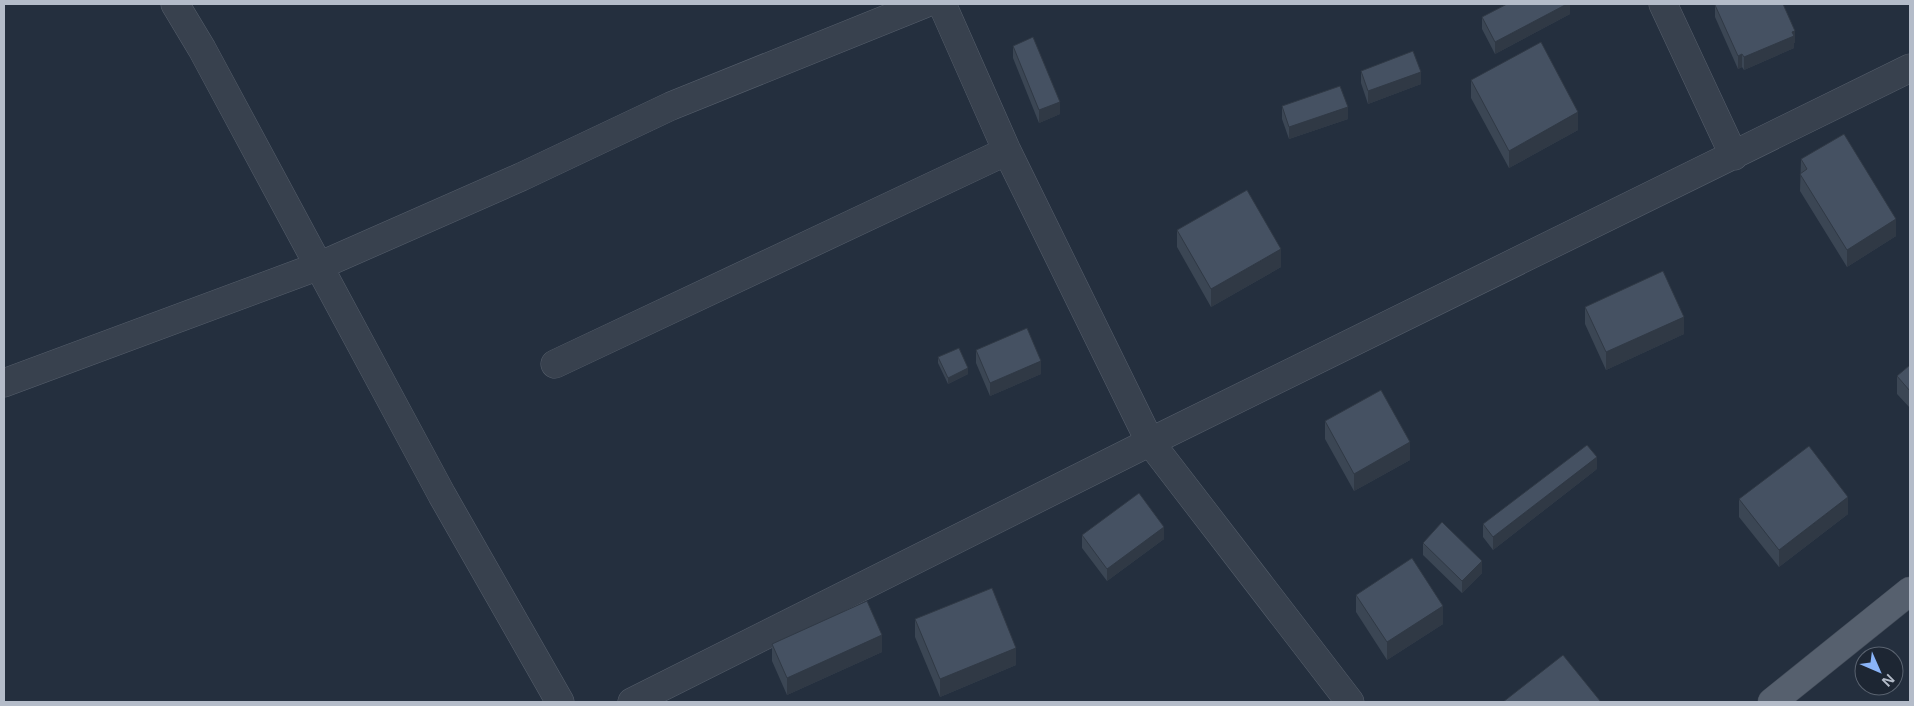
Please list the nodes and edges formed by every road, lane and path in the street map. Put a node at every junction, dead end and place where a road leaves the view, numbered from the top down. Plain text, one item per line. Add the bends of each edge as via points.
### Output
1 (175, 4) edge
2 (924, 4) edge
3 (942, 4) edge
4 (1663, 4) edge
5 (1910, 68) edge
6 (1007, 150) junction
7 (1734, 156) junction
8 (319, 266) junction
9 (555, 364) dead end
10 (4, 383) edge
11 (1150, 442) junction
12 (1910, 591) edge
13 (560, 702) edge
14 (632, 702) edge
15 (1350, 702) edge
16 (1772, 702) edge

1 - 8 street
2 - 8 street via 671,106 521,177
3 - 6 street
4 - 7 street
5 - 7 street
6 - 9 street
6 - 11 street
7 - 11 street
8 - 10 street
8 - 13 street via 442,495
11 - 14 street
11 - 15 street
12 - 16 main road

